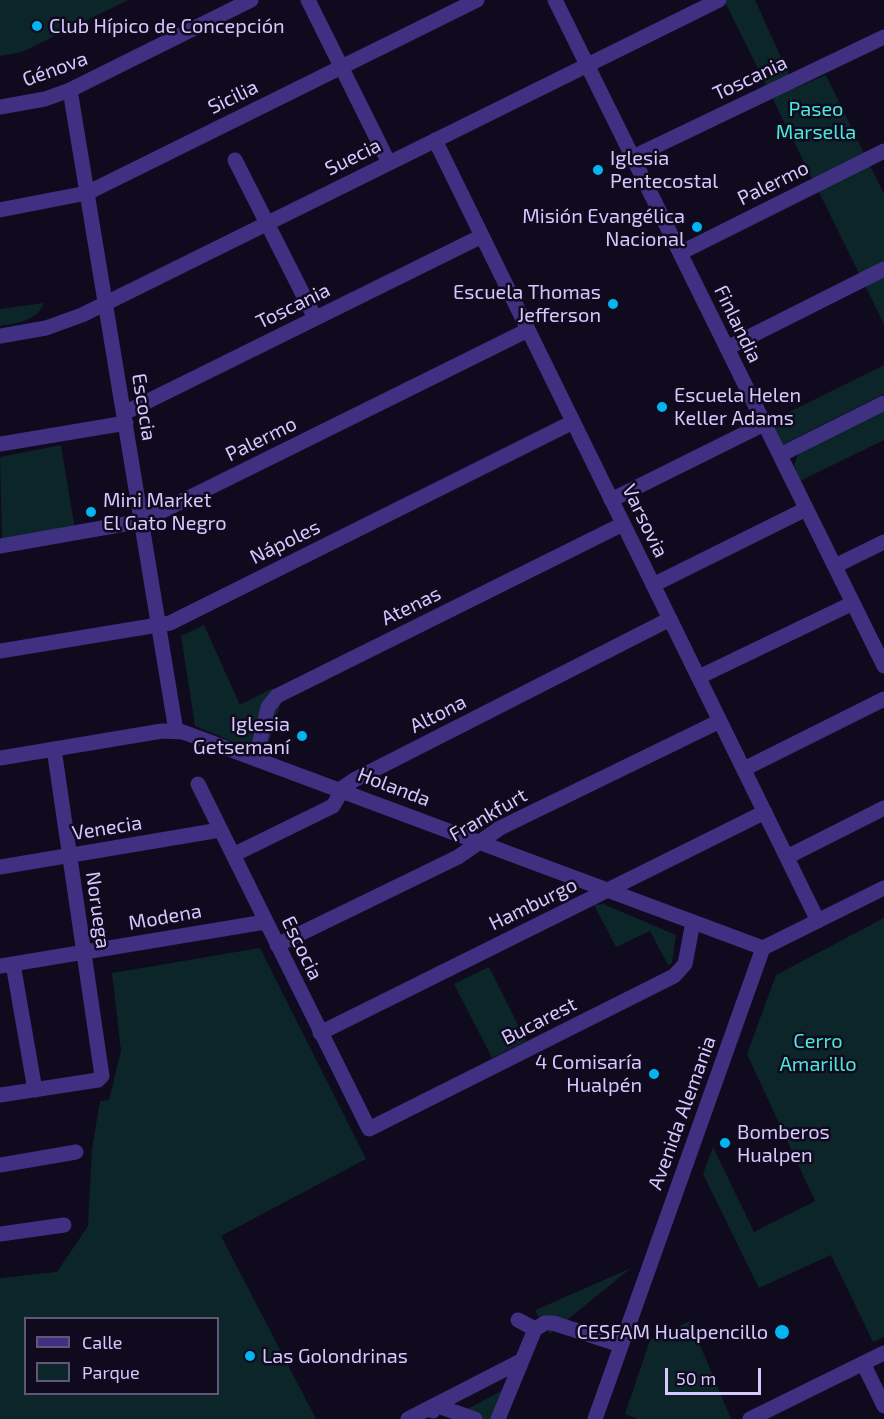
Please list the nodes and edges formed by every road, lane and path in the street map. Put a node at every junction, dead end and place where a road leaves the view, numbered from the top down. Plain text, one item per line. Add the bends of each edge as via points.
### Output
1 (251, 0) edge
2 (308, 0) edge
3 (477, 0) edge
4 (555, 0) edge
5 (719, 0) edge
6 (884, 37) edge
7 (587, 65) junction
8 (341, 68) junction
9 (70, 90) junction
10 (0, 107) edge
11 (435, 140) junction
12 (884, 151) edge
13 (633, 157) junction
14 (235, 160) dead end
15 (389, 163) junction
16 (87, 193) junction
17 (0, 210) edge
18 (267, 224) junction
19 (482, 236) junction
20 (680, 253) junction
21 (884, 269) edge
22 (106, 303) junction
23 (315, 318) junction
24 (528, 330) junction
25 (0, 336) edge
26 (727, 348) junction
27 (884, 403) edge
28 (125, 418) junction
29 (573, 422) junction
30 (764, 424) junction
31 (0, 444) edge
32 (780, 455) junction
33 (611, 500) junction
34 (806, 509) junction
35 (142, 521) junction
36 (623, 524) junction
37 (884, 542) edge
38 (0, 546) edge
39 (835, 566) junction
40 (653, 585) junction
41 (853, 603) junction
42 (670, 619) junction
43 (159, 625) junction
44 (0, 651) edge
45 (883, 664) edge
46 (699, 677) junction
47 (884, 699) edge
48 (720, 721) junction
49 (176, 730) junction
50 (54, 749) junction
51 (0, 758) edge
52 (256, 758) junction
53 (744, 769) junction
54 (198, 784) dead end
55 (342, 790) junction
56 (884, 808) edge
57 (765, 812) junction
58 (220, 830) junction
59 (481, 842) junction
60 (69, 855) junction
61 (233, 855) junction
62 (787, 856) junction
63 (0, 867) edge
64 (884, 888) edge
65 (608, 890) junction
66 (265, 921) junction
67 (818, 921) junction
68 (693, 922) junction
69 (277, 945) junction
70 (763, 948) junction
71 (83, 952) junction
72 (7, 965) edge
73 (320, 1033) junction
74 (35, 1090) junction
75 (0, 1095) edge
76 (369, 1129) joint
77 (76, 1152) dead end
78 (0, 1165) edge
79 (64, 1225) dead end
80 (0, 1234) edge
81 (518, 1320) dead end
82 (535, 1329) junction
83 (621, 1345) junction
84 (884, 1353) edge
85 (521, 1361) junction
86 (863, 1363) junction
87 (884, 1406) edge
88 (433, 1412) edge
89 (408, 1419) edge
90 (475, 1419) edge
91 (498, 1419) edge
92 (595, 1419) edge
93 (750, 1419) edge

1 - 9 street, Génova
2 - 8 street
3 - 8 street, Sicilia
4 - 7 street, Finlandia
5 - 7 street, Suecia
6 - 13 street, Toscania
7 - 11 street, Suecia
7 - 13 street, Finlandia
8 - 15 street
8 - 16 street, Sicilia
9 - 10 street, Génova
9 - 16 street, Escocia
11 - 15 street, Suecia
11 - 19 street, Varsovia
12 - 20 street, Palermo
13 - 20 street, Finlandia
14 - 18 street
15 - 18 street, Suecia
16 - 17 street, Sicilia
16 - 22 street, Escocia
18 - 22 street, Suecia
18 - 23 street
19 - 23 street, Toscania
19 - 24 street, Varsovia
20 - 26 street, Finlandia
21 - 26 street
22 - 25 street, Suecia via 56,325
22 - 28 street, Escocia
23 - 28 street, Toscania
24 - 29 street, Varsovia
24 - 35 street, Palermo
26 - 30 street, Finlandia
27 - 32 street
28 - 31 street, Toscania
28 - 35 street, Escocia
29 - 33 street, Varsovia
29 - 43 street, Nápoles via 170,623
30 - 32 street, Finlandia
30 - 33 street
32 - 34 street, Finlandia
33 - 36 street, Varsovia
34 - 39 street, Finlandia
34 - 40 street
35 - 38 street, Palermo
35 - 43 street, Escocia
36 - 40 street, Varsovia
36 - 52 street, Atenas via 277,696 268,707
37 - 39 street
39 - 41 street, Finlandia
40 - 42 street, Varsovia
41 - 45 street, Finlandia
41 - 46 street
42 - 46 street, Varsovia
42 - 55 street, Altona via 354,780
43 - 44 street, Nápoles
43 - 49 street, Escocia
46 - 48 street, Varsovia
47 - 53 street
48 - 53 street, Varsovia
48 - 59 street, Frankfurt via 500,828
49 - 50 street, Holanda
49 - 52 street, Holanda
50 - 51 street, Holanda
50 - 60 street, Noruega
52 - 55 street, Holanda
53 - 57 street, Varsovia
54 - 58 street, Escocia
55 - 59 street, Holanda
55 - 61 street, Altona via 329,808
56 - 62 street
57 - 62 street, Varsovia
57 - 65 street, Hamburgo
58 - 60 street, Venecia
58 - 61 street, Escocia
59 - 65 street, Holanda
59 - 69 street, Frankfurt via 458,857
60 - 63 street, Venecia
60 - 71 street, Noruega
61 - 66 street, Escocia
62 - 67 street, Varsovia
64 - 67 street
65 - 68 street, Holanda
65 - 73 street, Hamburgo
66 - 69 street, Escocia
66 - 71 street, Modena
67 - 70 street
68 - 70 street, Holanda
68 - 76 street, Bucarest via 685,964 674,976
69 - 73 street, Escocia
70 - 83 street, Avenida Alemania
71 - 72 street, Modena
71 - 74 street, Noruega via 101,1078
72 - 74 street
73 - 76 street, Escocia
74 - 75 street
77 - 78 street
79 - 80 street
81 - 82 street
82 - 83 street via 544,1323 554,1323
82 - 85 street
83 - 92 street, Avenida Alemania
84 - 86 street
85 - 88 street
85 - 91 street
86 - 87 street
86 - 93 street
88 - 89 street
88 - 90 street

